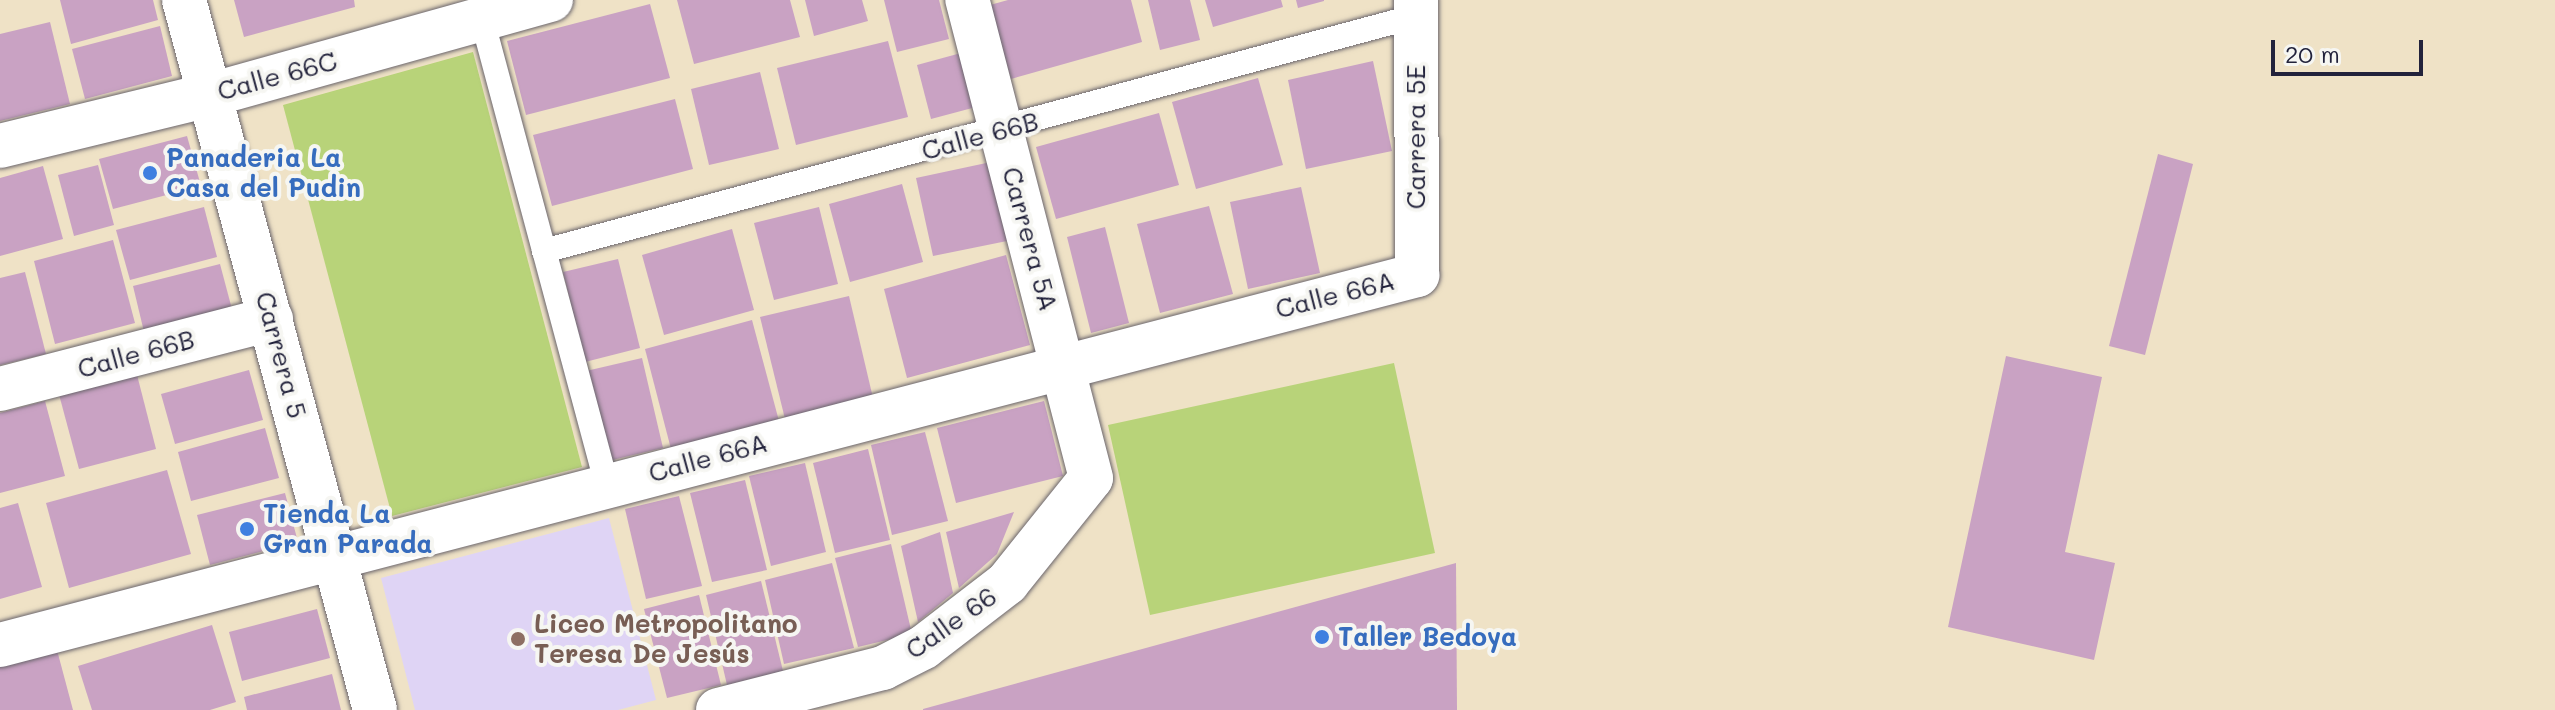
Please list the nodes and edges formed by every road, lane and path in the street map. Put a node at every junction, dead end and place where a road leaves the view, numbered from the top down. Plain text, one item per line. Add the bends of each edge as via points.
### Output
1 (184, 0) edge
2 (551, 0) edge
3 (967, 0) edge
4 (1416, 8) edge
5 (482, 19) junction
6 (210, 95) junction
7 (1002, 130) junction
8 (0, 146) edge
9 (544, 251) junction
10 (1417, 275) joint
11 (271, 319) junction
12 (1063, 364) junction
13 (0, 389) edge
14 (1091, 478) joint
15 (607, 484) junction
16 (335, 556) junction
17 (0, 645) edge
18 (375, 710) edge
19 (718, 710) edge

1 - 6 street, Carrera 5
2 - 5 street, Calle 66C
3 - 7 street, Carrera 5A
4 - 7 lane, Calle 66B
4 - 10 street, Carrera 5E
5 - 6 street, Calle 66C
5 - 9 lane
6 - 8 street, Calle 66C
6 - 11 street, Carrera 5
7 - 9 lane, Calle 66B
7 - 12 street, Carrera 5A
9 - 15 lane
10 - 12 street, Calle 66A
11 - 13 street, Calle 66B
11 - 16 street, Carrera 5
12 - 14 street, Carrera 5A
12 - 15 street, Calle 66A
14 - 19 street, Calle 66 via 1007,583 924,647 883,668
15 - 16 street, Calle 66A
16 - 17 street, Calle 66A
16 - 18 street, Carrera 5

